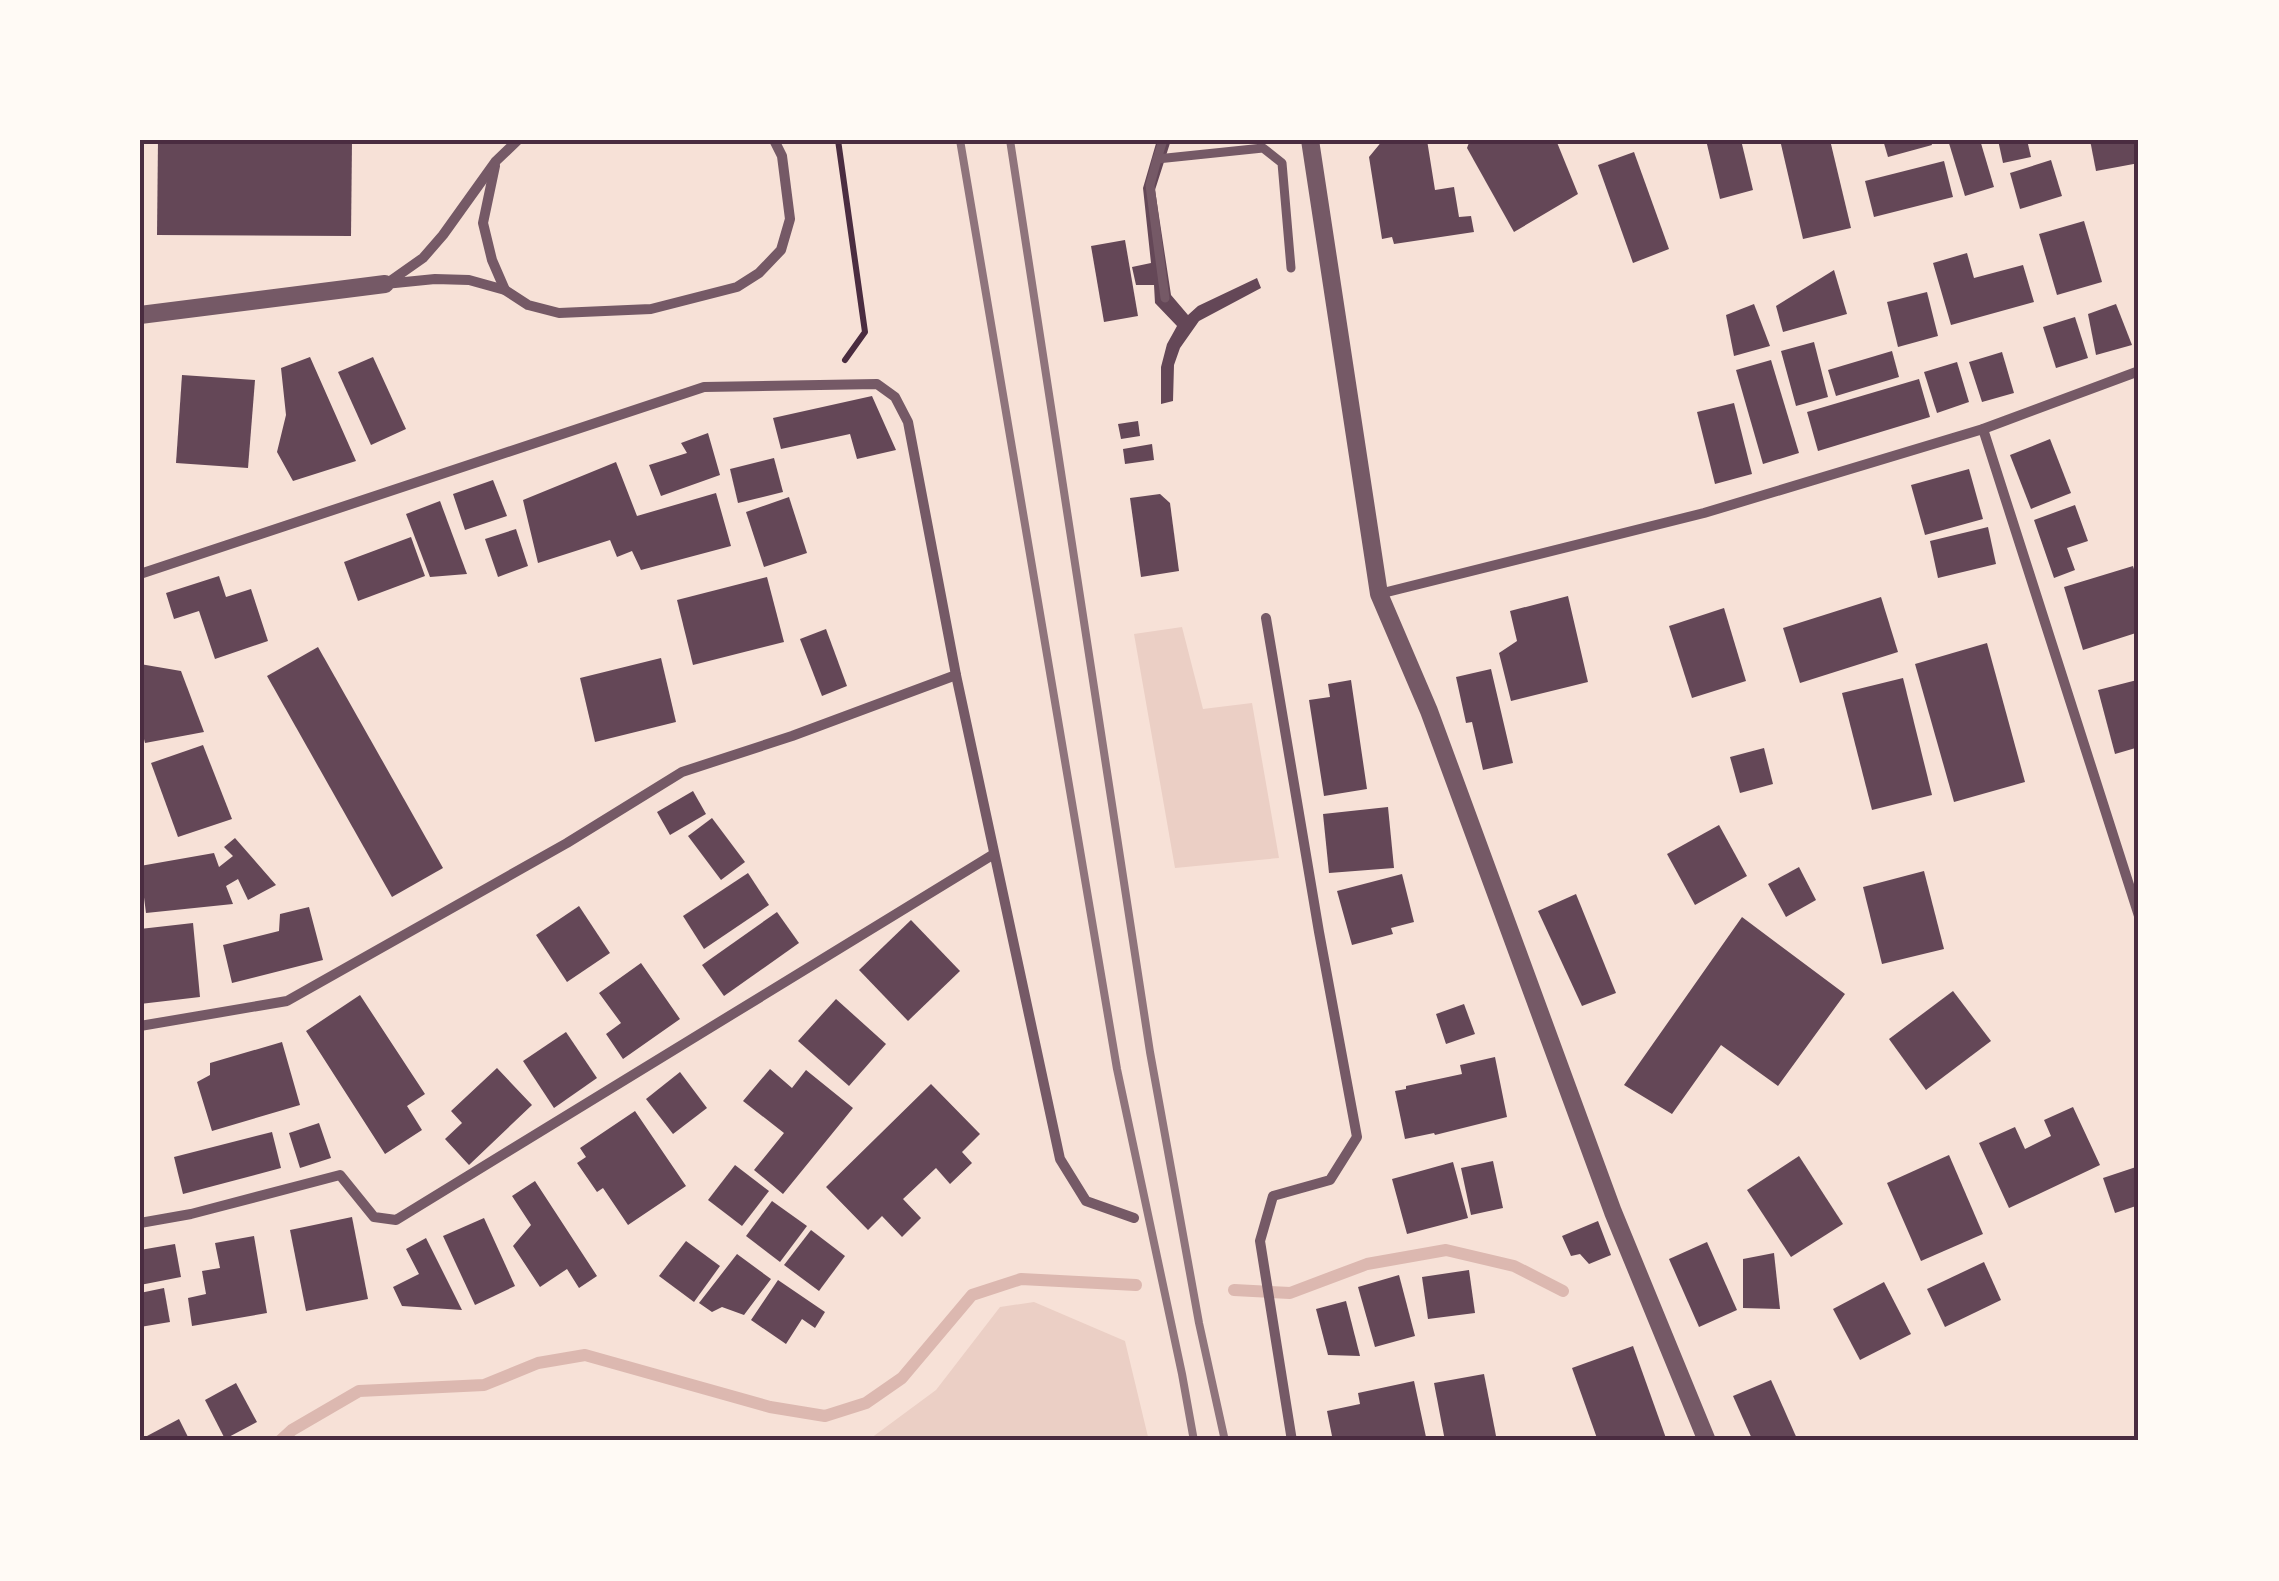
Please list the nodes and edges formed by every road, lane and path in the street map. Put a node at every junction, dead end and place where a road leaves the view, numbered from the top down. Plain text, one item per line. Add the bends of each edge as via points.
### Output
1 (518, 140) edge
2 (774, 140) edge
3 (838, 140) edge
4 (1163, 140) edge
5 (1310, 140) edge
6 (1157, 159) junction
7 (496, 161) junction
8 (1291, 268) dead end
9 (386, 284) junction
10 (505, 290) junction
11 (1165, 298) dead end
12 (140, 316) edge
13 (2139, 372) edge
14 (828, 384) junction
15 (1983, 430) junction
16 (140, 574) edge
17 (1380, 594) junction
18 (1266, 618) dead end
19 (956, 675) junction
20 (994, 854) junction
21 (2139, 916) edge
22 (140, 1026) edge
23 (1134, 1218) dead end
24 (140, 1223) edge
25 (1292, 1441) edge
26 (1707, 1441) edge

1 - 7 street
2 - 10 street via 790,219 781,250 736,288 651,309 559,314
3 - 14 path via 866,332
4 - 6 street
5 - 17 street
6 - 8 street via 1263,148 1282,163
6 - 11 street via 1150,185
7 - 9 street via 423,258
7 - 10 street via 483,223
9 - 10 street via 469,280
9 - 12 street
13 - 15 street
14 - 16 street via 704,388
14 - 19 street via 877,384 895,396 908,422
15 - 17 street via 1704,513
15 - 21 street
17 - 26 street
18 - 25 street via 1357,1137 1330,1180 1273,1196 1260,1241
19 - 20 street
19 - 22 street via 682,772 287,1000
20 - 23 street via 1060,1159 1086,1200
20 - 24 street via 396,1220 374,1217 340,1174

